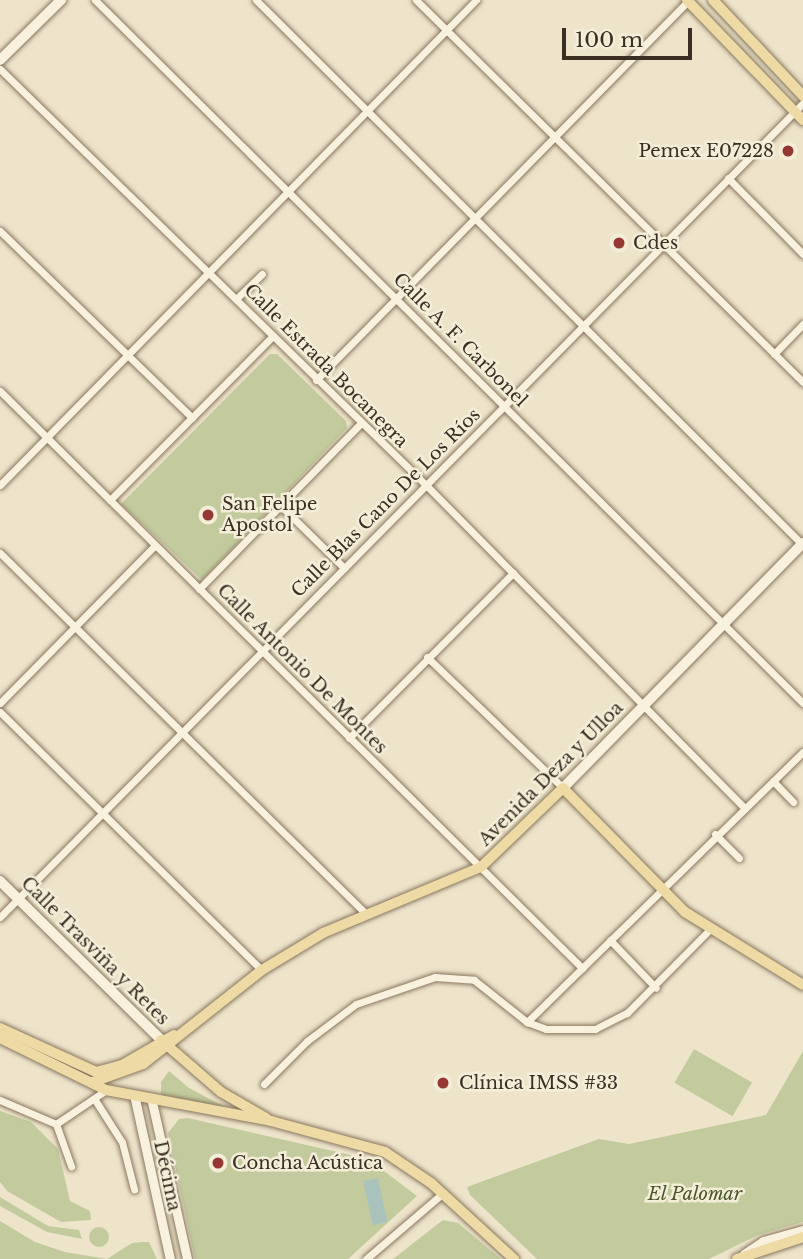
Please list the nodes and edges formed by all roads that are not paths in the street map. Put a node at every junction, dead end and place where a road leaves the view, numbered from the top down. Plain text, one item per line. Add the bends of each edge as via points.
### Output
1 (61, 0) edge
2 (94, 0) edge
3 (256, 0) edge
4 (416, 0) edge
5 (476, 0) edge
6 (688, 0) edge
7 (713, 0) edge
8 (447, 29) junction
9 (0, 60) edge
10 (0, 69) edge
11 (803, 96) edge
12 (799, 107) edge
13 (369, 112) junction
14 (803, 120) edge
15 (555, 136) junction
16 (728, 178) junction
17 (289, 192) junction
18 (476, 218) junction
19 (0, 231) edge
20 (664, 244) junction
21 (803, 254) edge
22 (209, 273) junction
23 (262, 274) dead end
24 (236, 299) junction
25 (396, 299) junction
26 (803, 324) edge
27 (583, 325) junction
28 (273, 336) junction
29 (774, 354) junction
30 (129, 355) junction
31 (316, 380) junction
32 (803, 382) edge
33 (0, 391) edge
34 (504, 406) junction
35 (192, 418) junction
36 (361, 424) junction
37 (46, 437) junction
38 (0, 485) edge
39 (426, 485) junction
40 (110, 500) junction
41 (280, 505) junction
42 (803, 544) edge
43 (155, 545) junction
44 (0, 553) edge
45 (344, 568) junction
46 (513, 573) junction
47 (199, 589) junction
48 (724, 625) junction
49 (74, 627) junction
50 (262, 651) junction
51 (427, 657) junction
52 (0, 703) edge
53 (803, 703) edge
54 (644, 705) junction
55 (0, 712) edge
56 (181, 733) junction
57 (349, 738) junction
58 (803, 752) edge
59 (773, 781) junction
60 (564, 788) junction
61 (793, 802) dead end
62 (744, 807) junction
63 (103, 813) junction
64 (715, 834) junction
65 (739, 858) dead end
66 (481, 867) junction
67 (0, 881) edge
68 (661, 889) junction
69 (17, 898) junction
70 (364, 912) junction
71 (0, 917) edge
72 (709, 930) junction
73 (610, 940) junction
74 (582, 968) junction
75 (262, 970) junction
76 (803, 985) edge
77 (656, 988) junction
78 (527, 1022) junction
79 (0, 1028) edge
80 (0, 1038) edge
81 (163, 1042) junction
82 (95, 1077) junction
83 (264, 1084) dead end
84 (106, 1090) junction
85 (135, 1099) junction
86 (0, 1100) edge
87 (95, 1100) junction
88 (152, 1102) junction
89 (271, 1121) junction
90 (56, 1124) junction
91 (71, 1166) dead end
92 (134, 1189) dead end
93 (443, 1194) junction
94 (803, 1230) edge
95 (803, 1237) edge
96 (738, 1258) edge
97 (170, 1259) edge
98 (187, 1259) edge
99 (366, 1259) edge
100 (514, 1259) edge

1 - 9 main road
2 - 17 street, Calle A. F. Carbonel
3 - 13 street
4 - 8 street
5 - 8 street
6 - 12 main road
6 - 15 street
7 - 11 main road
8 - 13 street
8 - 15 street
10 - 22 street, Calle Estrada Bocanegra
12 - 14 main road
12 - 16 street, Calle Blas Cano De Los Ríos
13 - 17 street
13 - 18 street
15 - 18 street
15 - 20 street
16 - 20 street, Calle Blas Cano De Los Ríos
16 - 21 street
17 - 22 street
17 - 25 street, Calle A. F. Carbonel
18 - 25 street
18 - 27 street
19 - 30 street
20 - 27 street, Calle Blas Cano De Los Ríos
20 - 29 street
22 - 24 street, Calle Estrada Bocanegra
22 - 30 street
23 - 24 street
24 - 28 street, Calle Estrada Bocanegra
25 - 31 street
25 - 34 street, Calle A. F. Carbonel
26 - 29 street
27 - 34 street, Calle Blas Cano De Los Ríos
27 - 42 street
28 - 31 street, Calle Estrada Bocanegra
28 - 35 street
29 - 32 street
30 - 35 street
30 - 37 street
31 - 36 street, Calle Estrada Bocanegra
33 - 37 street, Calle Antonio De Montes
34 - 39 street, Calle Blas Cano De Los Ríos
34 - 48 street, Calle A. F. Carbonel
35 - 40 street
36 - 39 street, Calle Estrada Bocanegra
36 - 41 street
37 - 38 street
37 - 40 street, Calle Antonio De Montes
39 - 45 street, Calle Blas Cano De Los Ríos
39 - 46 street, Calle Estrada Bocanegra
40 - 43 street, Calle Antonio De Montes
41 - 45 street
41 - 47 street
42 - 48 main road, Avenida Deza y Ulloa
43 - 47 street, Calle Antonio De Montes
43 - 49 street
44 - 49 street
45 - 50 street, Calle Blas Cano De Los Ríos
46 - 51 street
46 - 54 street, Calle Estrada Bocanegra
47 - 50 street, Calle Antonio De Montes
48 - 53 street, Calle A. F. Carbonel
48 - 54 main road, Avenida Deza y Ulloa
49 - 52 street
49 - 56 street
50 - 56 street, Calle Blas Cano De Los Ríos
50 - 57 street, Calle Antonio De Montes
51 - 57 street
51 - 60 street
54 - 60 main road, Avenida Deza y Ulloa
54 - 62 street, Calle Estrada Bocanegra
55 - 63 street
56 - 63 street, Calle Blas Cano De Los Ríos
56 - 70 street
57 - 66 street, Calle Antonio De Montes
58 - 59 street
59 - 61 street
59 - 62 street
60 - 66 main road, Avenida Deza y Ulloa
60 - 68 main road
62 - 64 street
63 - 69 street, Calle Blas Cano De Los Ríos
63 - 75 street
64 - 65 street
64 - 68 street
66 - 70 main road, Avenida Deza y Ulloa
66 - 74 street, Calle Antonio De Montes
67 - 69 main road, Calle Trasviña y Retes
68 - 72 main road
68 - 73 street
69 - 71 street, Calle Blas Cano De Los Ríos
69 - 81 main road, Calle Trasviña y Retes
70 - 75 main road, Avenida Deza y Ulloa
72 - 76 main road
72 - 77 street
73 - 74 street
73 - 77 street
74 - 78 street
75 - 81 main road, Avenida Deza y Ulloa
77 - 78 street via 627,1013 595,1029 563,1031
78 - 83 street via 485,985 455,975 435,977 356,1004 307,1041
79 - 82 main road
80 - 82 main road
81 - 82 main road, Avenida Deza y Ulloa via 126,1073
81 - 89 main road via 221,1092
82 - 84 main road
84 - 85 main road
84 - 87 street
85 - 88 main road
85 - 97 street, Décima
86 - 90 street
87 - 90 street
87 - 92 street via 122,1142
88 - 89 main road
88 - 98 street, Décima
89 - 93 main road via 385,1152 404,1161
90 - 91 street
93 - 99 street
93 - 100 main road
94 - 96 street via 763,1241
95 - 96 main road

